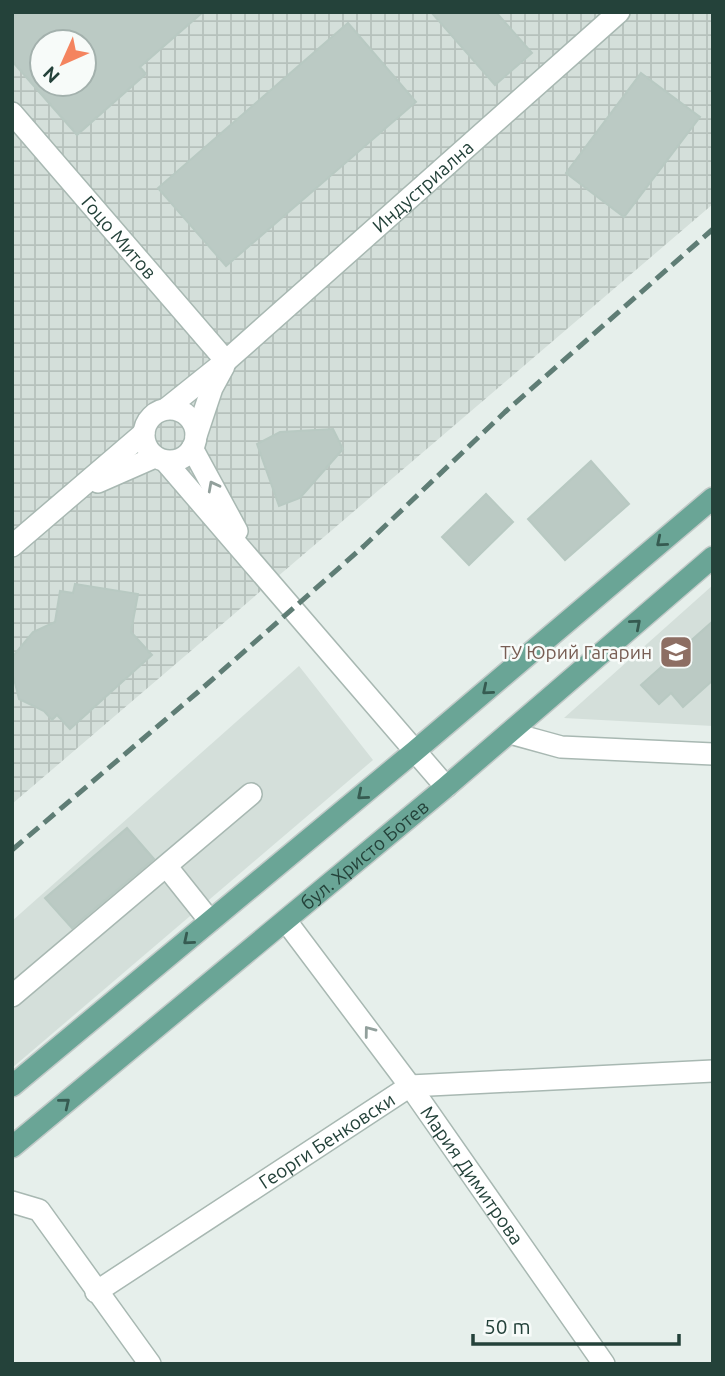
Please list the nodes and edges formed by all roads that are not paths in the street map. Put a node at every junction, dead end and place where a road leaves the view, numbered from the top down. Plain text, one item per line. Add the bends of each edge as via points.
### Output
1 (619, 12) edge
2 (12, 113) edge
3 (226, 361) junction
4 (166, 409) junction
5 (144, 433) junction
6 (194, 442) junction
7 (160, 459) junction
8 (713, 498) edge
9 (60, 504) junction
10 (12, 546) edge
11 (713, 557) edge
12 (256, 567) junction
13 (510, 733) junction
14 (415, 751) junction
15 (713, 754) edge
16 (446, 787) junction
17 (251, 794) dead end
18 (167, 867) junction
19 (210, 921) junction
20 (286, 922) junction
21 (12, 996) edge
22 (713, 1071) edge
23 (12, 1086) edge
24 (410, 1086) junction
25 (12, 1147) edge
26 (14, 1201) edge
27 (96, 1292) junction
28 (149, 1364) edge
29 (604, 1364) edge

1 - 3 street, Индустриална
2 - 3 street, Гоцо Митов
3 - 4 street, Индустриална
3 - 6 street, Индустриална
4 - 5 street via 151,417
4 - 6 street via 187,416 195,429
5 - 7 street via 146,446
5 - 9 street
6 - 7 street via 181,459
12 -> 6 street
7 - 9 street via 107,476
7 - 12 street
8 -> 14 main road
9 - 10 street
13 -> 11 main road, бул. Христо Ботев
12 - 14 street
13 - 15 street via 561,747
13 - 16 main road, бул. Христо Ботев
14 - 16 street
14 -> 19 main road
16 - 20 main road, бул. Христо Ботев
17 - 18 street
18 - 19 street
18 - 21 street
19 -> 23 main road
24 -> 20 street, Мария Димитрова
25 -> 20 main road, бул. Христо Ботев
22 - 24 street, Георги Бенковски
24 - 27 street, Георги Бенковски
24 - 29 street, Мария Димитрова
26 - 27 street via 39,1210
27 - 28 street

